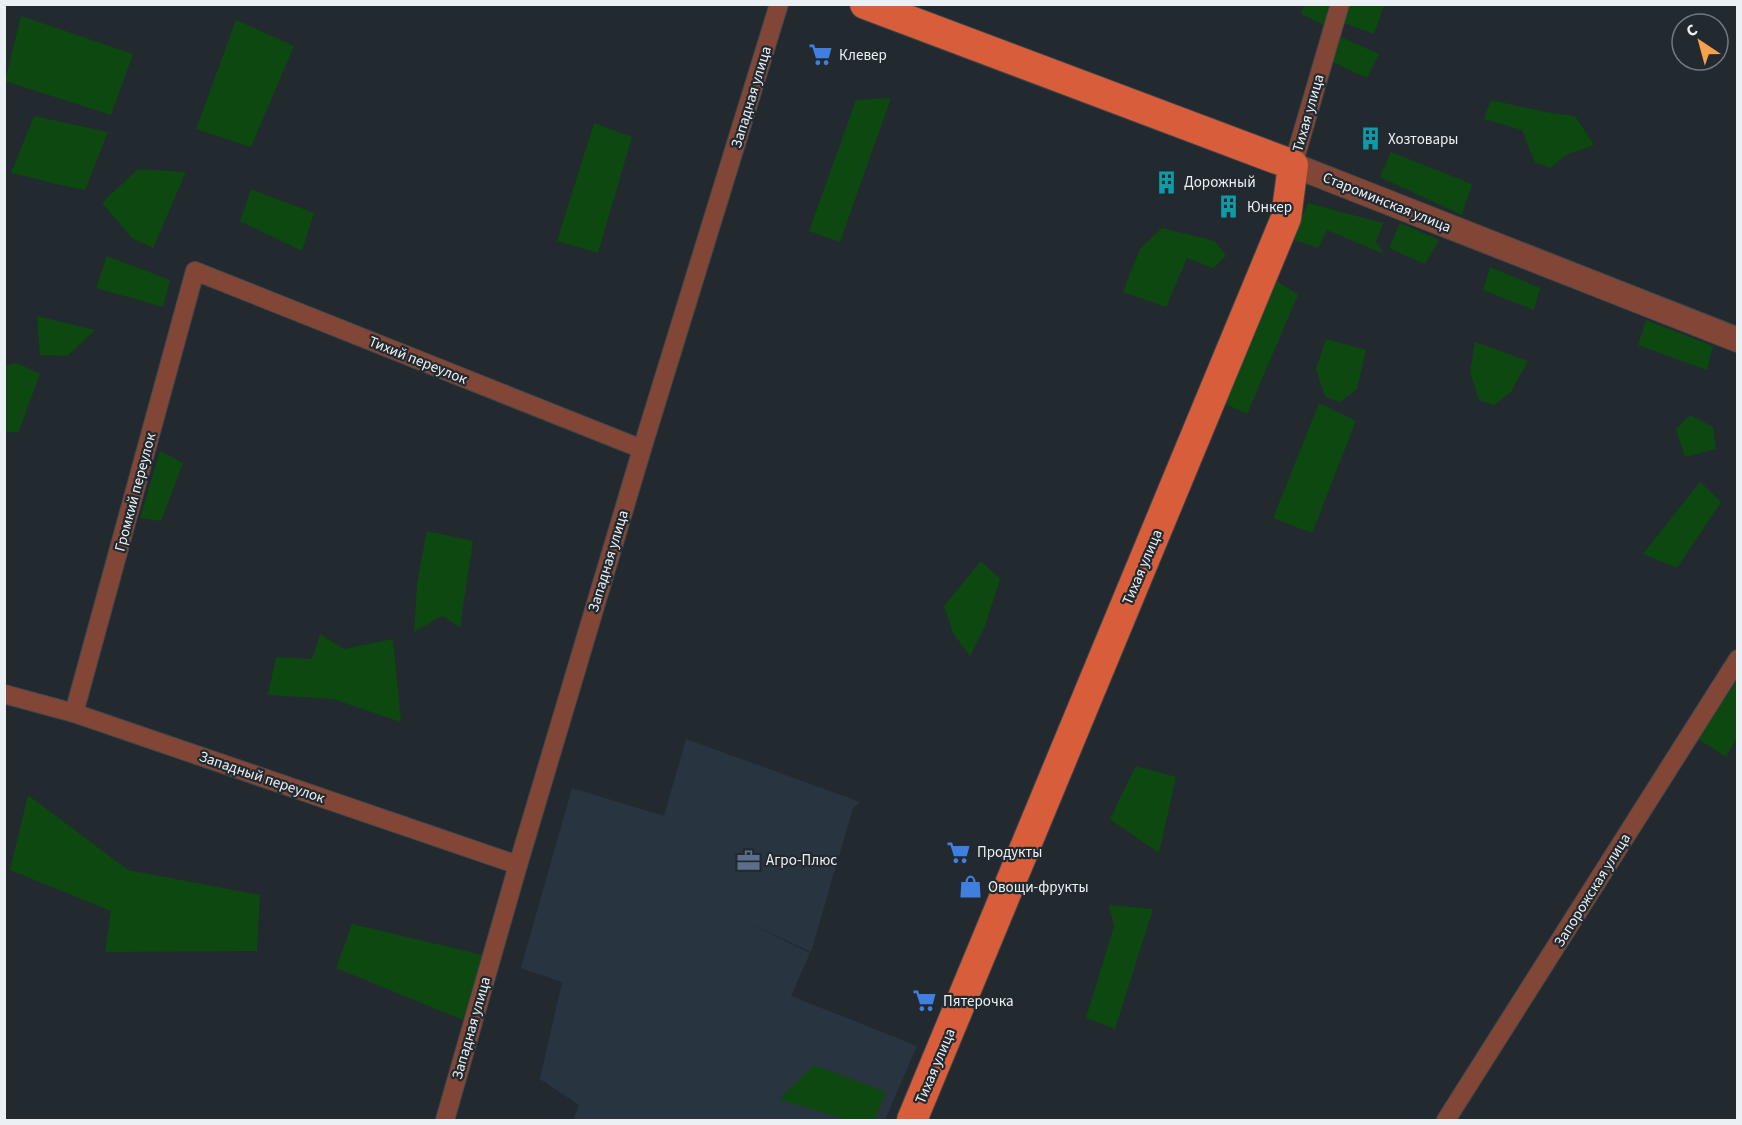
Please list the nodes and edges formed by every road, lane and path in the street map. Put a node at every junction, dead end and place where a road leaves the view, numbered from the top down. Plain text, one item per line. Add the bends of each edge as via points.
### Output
1 (779, 4) edge
2 (865, 4) edge
3 (1340, 4) edge
4 (1293, 165) junction
5 (195, 271) joint
6 (1737, 340) edge
7 (642, 449) junction
8 (1737, 659) edge
9 (4, 694) edge
10 (75, 713) junction
11 (518, 864) junction
12 (445, 1120) edge
13 (912, 1120) edge
14 (1446, 1120) edge

1 - 7 street, Западная улица
2 - 4 main road, Староминская улица
3 - 4 street, Тихая улица
4 - 6 street, Староминская улица
4 - 13 main road, Тихая улица via 1286,218
5 - 7 street, Тихий переулок
5 - 10 street, Громкий переулок
7 - 11 street, Западная улица
8 - 14 street, Запорожская улица
9 - 10 street, Западный переулок
10 - 11 street, Западный переулок
11 - 12 street, Западная улица

